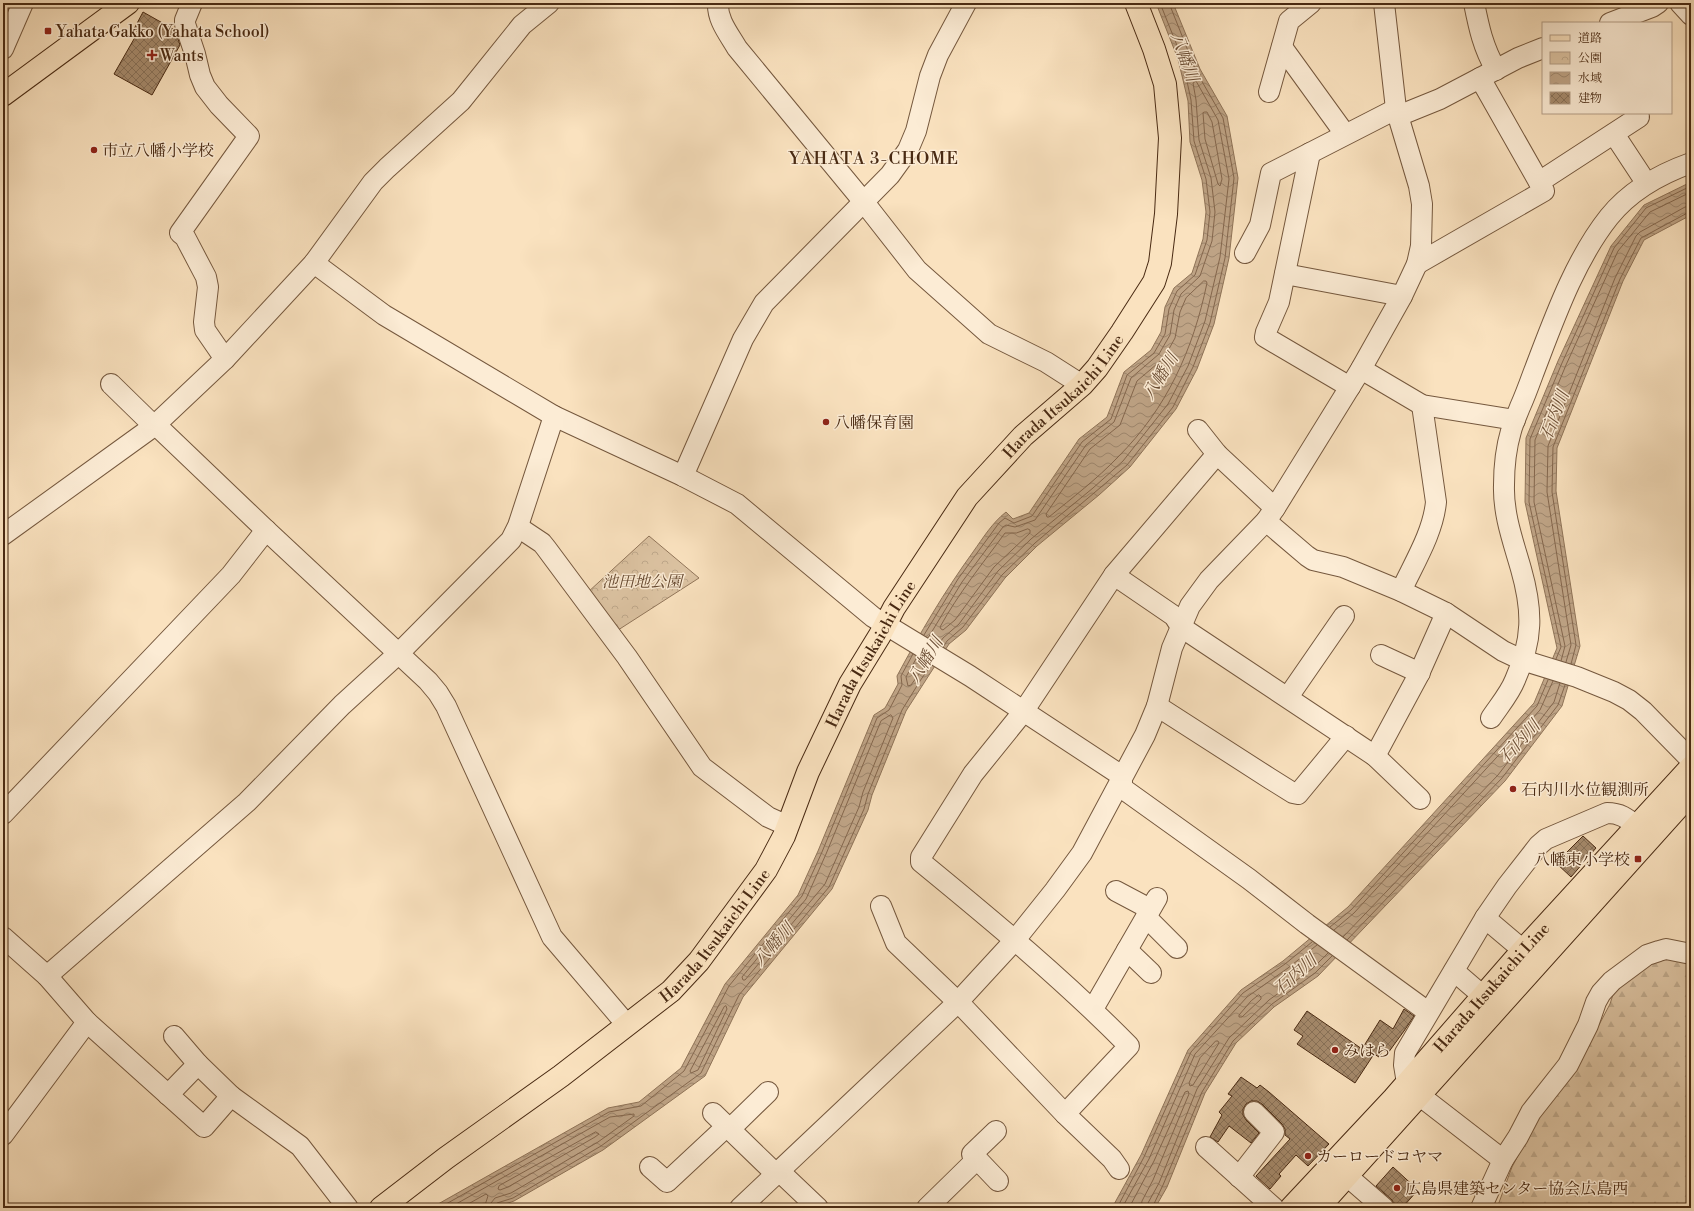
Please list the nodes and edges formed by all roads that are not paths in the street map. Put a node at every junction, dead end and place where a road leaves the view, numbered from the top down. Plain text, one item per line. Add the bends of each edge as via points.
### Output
1 (23, 3) edge
2 (128, 3) edge
3 (192, 3) edge
4 (549, 3) edge
5 (718, 3) edge
6 (966, 3) edge
7 (1136, 3) edge
8 (1311, 3) edge
9 (1384, 3) edge
10 (1474, 3) edge
11 (1658, 3) edge
12 (1680, 3) edge
13 (1691, 16) edge
14 (1613, 22) edge
15 (1282, 47) junction
16 (1542, 48) edge
17 (3, 49) edge
18 (1488, 74) junction
19 (1269, 92) dead end
20 (3, 95) edge
21 (1397, 112) junction
22 (1639, 117) dead end
23 (1345, 134) junction
24 (1614, 134) junction
25 (1310, 153) junction
26 (1691, 163) edge
27 (1641, 174) dead end
28 (1539, 182) junction
29 (863, 201) junction
30 (1245, 253) dead end
31 (314, 263) junction
32 (1417, 264) junction
33 (1285, 274) junction
34 (1402, 296) junction
35 (225, 359) junction
36 (1361, 369) junction
37 (111, 384) dead end
38 (1082, 385) junction
39 (1350, 387) junction
40 (1422, 405) junction
41 (554, 416) junction
42 (1515, 420) junction
43 (155, 425) junction
44 (1198, 430) dead end
45 (1217, 454) junction
46 (683, 476) junction
47 (1270, 515) junction
48 (518, 527) junction
49 (266, 530) junction
50 (3, 535) edge
51 (1114, 575) junction
52 (1401, 591) junction
53 (1446, 612) junction
54 (1344, 616) dead end
55 (889, 626) junction
56 (1181, 627) junction
57 (398, 653) junction
58 (1380, 655) dead end
59 (1526, 661) junction
60 (1420, 673) junction
61 (1288, 697) junction
62 (1157, 706) junction
63 (1023, 712) junction
64 (1491, 718) dead end
65 (1346, 736) junction
66 (1375, 756) junction
67 (1691, 760) edge
68 (1691, 767) edge
69 (1122, 776) junction
70 (1691, 793) edge
71 (1420, 799) dead end
72 (3, 814) edge
73 (788, 826) junction
74 (1636, 826) junction
75 (1116, 891) dead end
76 (881, 906) dead end
77 (1151, 908) junction
78 (1485, 918) junction
79 (3, 937) edge
80 (1015, 940) junction
81 (1177, 948) dead end
82 (1128, 950) junction
83 (1523, 950) junction
84 (1691, 954) edge
85 (1454, 971) junction
86 (1151, 972) dead end
87 (47, 976) junction
88 (1483, 996) junction
89 (957, 1003) junction
90 (1093, 1009) junction
91 (1428, 1012) junction
92 (87, 1022) junction
93 (627, 1025) junction
94 (174, 1036) dead end
95 (198, 1064) junction
96 (1413, 1089) junction
97 (768, 1092) dead end
98 (168, 1095) junction
99 (231, 1096) junction
100 (1254, 1112) dead end
101 (713, 1113) dead end
102 (1065, 1114) junction
103 (728, 1128) junction
104 (996, 1131) dead end
105 (3, 1134) edge
106 (1206, 1147) dead end
107 (977, 1159) junction
108 (1503, 1160) junction
109 (650, 1167) dead end
110 (1119, 1169) dead end
111 (778, 1173) junction
112 (1347, 1176) junction
113 (1239, 1177) junction
114 (998, 1181) dead end
115 (348, 1208) edge
116 (381, 1208) edge
117 (740, 1208) edge
118 (818, 1208) edge
119 (927, 1208) edge
120 (1274, 1208) edge
121 (1291, 1208) edge
122 (1318, 1208) edge
123 (1384, 1208) edge
124 (1481, 1208) edge

1 - 17 street
2 - 20 main road
3 - 35 street via 184,20 205,87 219,106 249,136 180,233 206,277 208,287 205,330
4 - 31 street via 522,25 461,101 373,182
5 - 29 street via 717,11 737,48
6 - 29 street via 938,55 908,150 890,175
7 - 38 main road, Harada Itsukaichi Line via 1165,84 1170,138 1160,263 1154,282 1126,326
8 - 15 street via 1289,21
9 - 21 street
10 - 18 street via 1479,32 1486,52
11 - 14 street
12 - 13 street
15 - 19 street
15 - 23 street
16 - 18 street
18 - 21 street via 1440,99
18 - 28 street
21 - 23 street
21 - 32 street via 1422,204 1421,246
22 - 24 street
23 - 25 street
24 - 27 street
24 - 28 street
25 - 30 street via 1271,173 1260,225
25 - 33 street
26 - 42 street via 1660,176 1637,190 1610,216 1600,230 1559,308
28 - 32 street via 1544,191
29 - 38 street via 917,270 982,329 1046,362
29 - 46 street via 764,303 743,339
31 - 35 street
31 - 41 street via 384,315
32 - 34 street
33 - 34 street
33 - 39 street via 1279,302 1265,337
34 - 36 street
35 - 43 street
36 - 39 street
36 - 40 street
37 - 43 street
38 - 55 main road, Harada Itsukaichi Line via 1023,436 967,497 894,608
39 - 47 street
40 - 42 street
40 - 52 street via 1436,502 1431,528
41 - 46 street
41 - 48 street
42 - 59 street via 1505,461 1504,486 1511,536 1529,597 1530,623
43 - 49 street
43 - 50 street
44 - 45 street
45 - 47 street
45 - 51 street
46 - 55 street via 737,504 874,617
47 - 52 street via 1313,560 1343,568
47 - 56 street via 1210,580 1190,606
48 - 57 street via 511,540
48 - 73 street via 546,548 627,657 702,767 768,818
49 - 57 street
49 - 72 street via 226,580
51 - 56 street via 1174,616
51 - 63 street
52 - 53 street
53 - 59 street via 1503,651
53 - 60 street
54 - 61 street
55 - 63 street
55 - 73 main road, Harada Itsukaichi Line via 850,684 808,772
56 - 61 street
56 - 62 street via 1172,648
57 - 87 street via 342,705 247,802
57 - 93 street via 428,681 446,706 552,937
58 - 60 street
59 - 64 street
59 - 67 street via 1600,685 1629,700
60 - 66 street
61 - 65 street
62 - 65 street via 1298,794
62 - 69 street via 1145,735
63 - 69 street
63 - 80 street via 973,774 921,857 921,862
65 - 66 street
66 - 71 street
68 - 74 main road, Harada Itsukaichi Line
69 - 80 street via 1082,853
69 - 91 street via 1122,788
70 - 96 main road, Harada Itsukaichi Line
73 - 93 main road, Harada Itsukaichi Line via 766,870 699,961 671,991
74 - 78 street via 1627,818 1607,813 1546,839 1507,886
74 - 83 main road, Harada Itsukaichi Line
75 - 77 street
76 - 89 street via 896,943
77 - 81 street
77 - 82 street
78 - 83 street
78 - 85 street
79 - 87 street
80 - 89 street
80 - 90 street
82 - 86 street
82 - 90 street
83 - 88 main road, Harada Itsukaichi Line
84 - 108 street via 1666,949 1647,955 1624,971 1605,989 1596,1002 1588,1025 1568,1064 1531,1112
85 - 88 street
85 - 91 street
87 - 92 street
88 - 96 main road, Harada Itsukaichi Line
89 - 102 street
89 - 111 street
90 - 102 street via 1129,1046
91 - 96 street via 1405,1053 1404,1065
92 - 98 street
92 - 105 street
93 - 116 main road, Harada Itsukaichi Line
94 - 95 street
95 - 98 street
95 - 99 street
96 - 108 street
96 - 112 main road, Harada Itsukaichi Line
96 - 121 main road, Harada Itsukaichi Line
97 - 103 street
98 - 99 street via 204,1127
99 - 115 street via 300,1146
100 - 113 street via 1274,1132
101 - 103 street
102 - 110 street via 1112,1159
103 - 109 street via 666,1182
103 - 111 street
104 - 107 street via 972,1154
106 - 113 street
107 - 114 street
107 - 119 street
108 - 124 street
111 - 117 street
111 - 118 street
112 - 122 main road, Harada Itsukaichi Line
112 - 123 street
113 - 120 street

